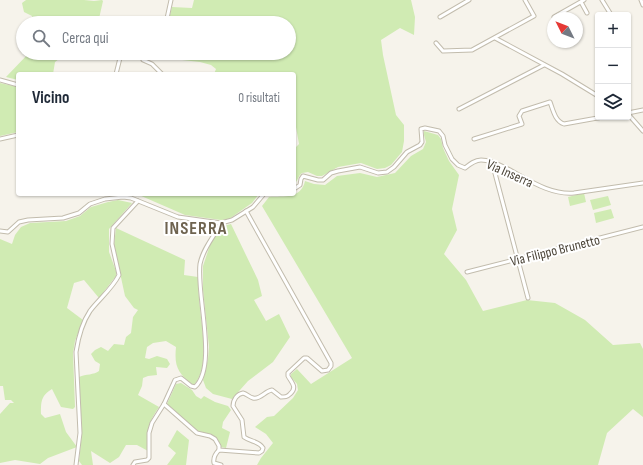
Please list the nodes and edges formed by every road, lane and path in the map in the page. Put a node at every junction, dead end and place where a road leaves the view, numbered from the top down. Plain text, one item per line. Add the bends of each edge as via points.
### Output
1 (171, 0) edge
2 (469, 0) edge
3 (525, 0) edge
4 (602, 0) edge
5 (641, 0) edge
6 (582, 1) edge
7 (643, 5) edge
8 (563, 12) edge
9 (609, 12) edge
10 (587, 13) dead end
11 (168, 16) edge
12 (440, 17) dead end
13 (495, 38) junction
14 (436, 43) dead end
15 (120, 60) edge
16 (143, 60) edge
17 (544, 65) junction
18 (116, 72) edge
19 (160, 72) edge
20 (0, 80) edge
21 (16, 84) edge
22 (595, 94) edge
23 (459, 109) dead end
24 (643, 110) edge
25 (631, 112) edge
26 (631, 117) edge
27 (595, 118) edge
28 (643, 131) edge
29 (16, 135) edge
30 (0, 139) edge
31 (474, 139) dead end
32 (492, 162) junction
33 (643, 183) edge
34 (296, 188) edge
35 (262, 196) edge
36 (138, 201) junction
37 (246, 212) junction
38 (221, 223) junction
39 (643, 228) edge
40 (0, 231) edge
41 (518, 259) junction
42 (467, 272) dead end
43 (528, 298) dead end
44 (164, 404) junction
45 (219, 450) junction
46 (76, 465) edge
47 (133, 465) edge
48 (221, 465) edge

1 - 11 street
2 - 12 street
3 - 13 street via 534,16
4 - 9 street
5 - 7 street
6 - 8 street
6 - 10 street
13 - 14 street via 472,50 443,51
13 - 17 street
15 - 18 street
16 - 19 street
17 - 22 street
17 - 23 street
20 - 21 street
24 - 25 street
26 - 28 street
27 - 31 street via 564,124 557,119 550,102 522,111 519,116 522,124
29 - 30 street
32 - 33 street, Via Inserra via 550,191 564,194
32 - 34 street, Via Inserra via 475,161 465,168 458,165 452,159 443,136 439,132 425,128 421,129 420,145 407,152 394,168 387,172 378,173 360,167 338,170 323,180 303,176 300,185
32 - 41 street
35 - 37 street
36 - 38 street via 178,217
36 - 40 street via 123,197 105,199 90,204 79,213 63,218 28,220 19,222 8,232
36 - 46 street via 113,228 112,244 119,275 89,313 78,342 76,352 80,433
37 - 38 street
37 - 45 street via 331,366 328,370 322,371 305,357 288,373 294,388 287,396 281,397 272,390 255,398 243,393 238,396 233,406 242,420 244,437 260,444 262,451 259,453
38 - 44 street via 209,242 200,264 206,347 203,372 195,387 181,378 175,380
39 - 41 street, Via Filippo Brunetto
41 - 42 street, Via Filippo Brunetto
41 - 43 street
44 - 45 street via 197,433 215,439
44 - 47 street via 155,417 149,433 149,458
45 - 48 street via 214,463

